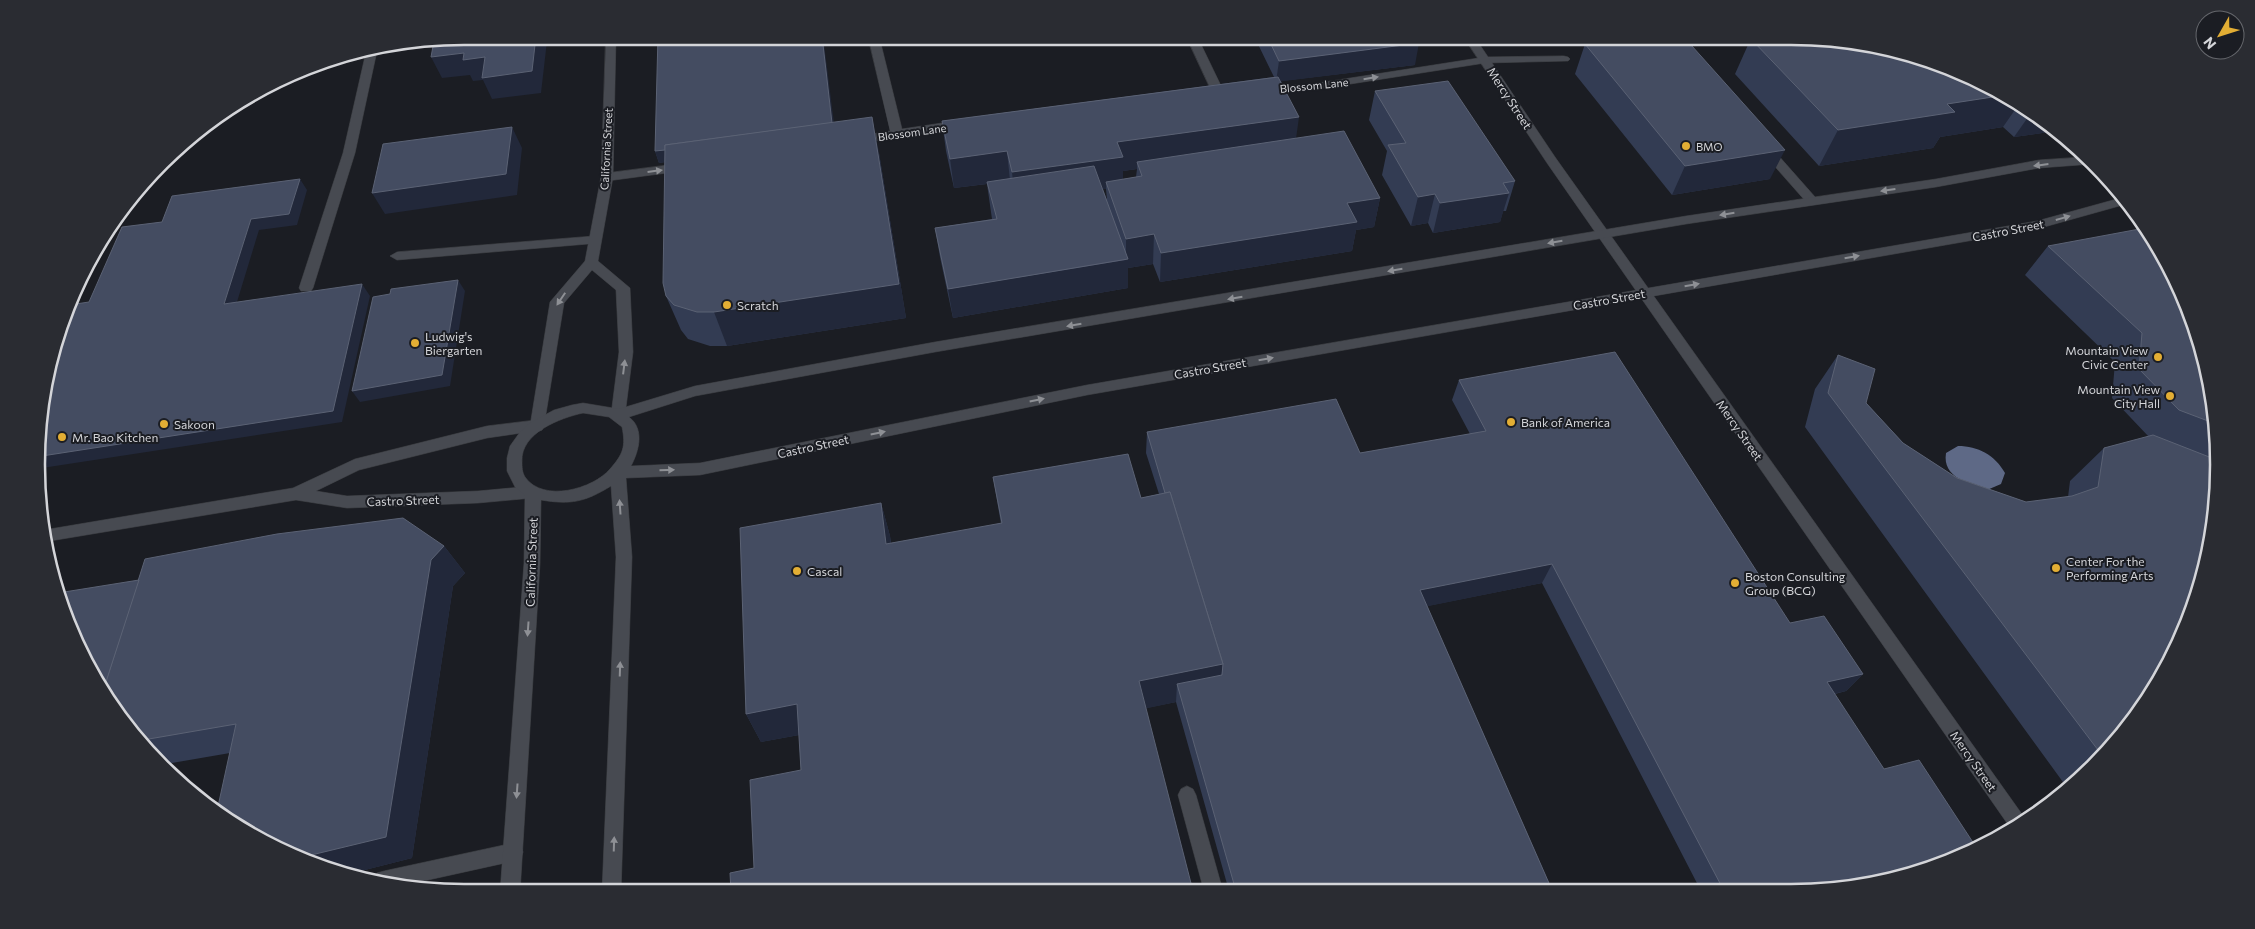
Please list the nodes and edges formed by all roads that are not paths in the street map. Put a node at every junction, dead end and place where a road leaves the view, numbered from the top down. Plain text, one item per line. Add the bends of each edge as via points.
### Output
1 (611, 45) edge
2 (875, 45) edge
3 (1195, 45) edge
4 (1474, 45) edge
5 (371, 56) edge
6 (1564, 59) dead end
7 (1485, 60) junction
8 (1255, 90) edge
9 (1218, 92) edge
10 (975, 122) edge
11 (897, 134) junction
12 (1758, 140) edge
13 (840, 143) edge
14 (2079, 161) edge
15 (698, 165) edge
16 (607, 177) junction
17 (1812, 201) junction
18 (2118, 202) edge
19 (1603, 235) junction
20 (596, 240) junction
21 (397, 256) dead end
22 (591, 262) junction
23 (306, 288) dead end
24 (1644, 293) junction
25 (618, 415) junction
26 (537, 426) junction
27 (618, 472) junction
28 (533, 492) junction
29 (296, 494) junction
30 (51, 535) edge
31 (1187, 795) dead end
32 (2015, 819) edge
33 (514, 852) junction
34 (395, 878) edge
35 (511, 884) edge
36 (612, 884) edge
37 (1212, 884) edge

1 - 16 main road, California Street
2 - 11 main road
3 - 9 main road
4 - 7 main road, Mercy Street
5 - 23 main road via 349,153
6 - 7 main road, Blossom Lane
8 -> 7 main road, Blossom Lane via 1317,87
7 - 19 main road, Mercy Street
10 - 11 main road, Blossom Lane
11 - 13 main road, Blossom Lane
12 - 17 main road
14 -> 17 main road via 2039,164
16 -> 15 main road
16 - 20 main road, California Street
17 -> 19 main road
24 -> 18 main road, Castro Street via 2037,225
19 - 24 main road, Mercy Street
19 -> 25 main road via 695,391
20 - 21 main road
20 - 22 main road, California Street
25 -> 22 main road via 626,352 623,288
22 -> 26 main road, California Street via 557,302
27 -> 24 main road, Castro Street via 700,469 1087,390
24 - 32 main road, Mercy Street
25 - 26 main road, Castro Street via 599,408 583,408 558,414
25 - 27 main road via 631,428 633,442 629,458
26 - 28 main road via 521,443 514,462 517,477
26 - 29 main road, Castro Street via 487,432 355,465
27 - 28 main road, Castro Street via 602,485 572,496 551,497
36 -> 27 main road via 624,557
28 - 29 main road, Castro Street via 347,502
28 -> 33 main road, California Street via 532,563
29 - 30 main road, Castro Street
31 - 37 main road
33 - 34 main road
33 - 35 main road, California Street

